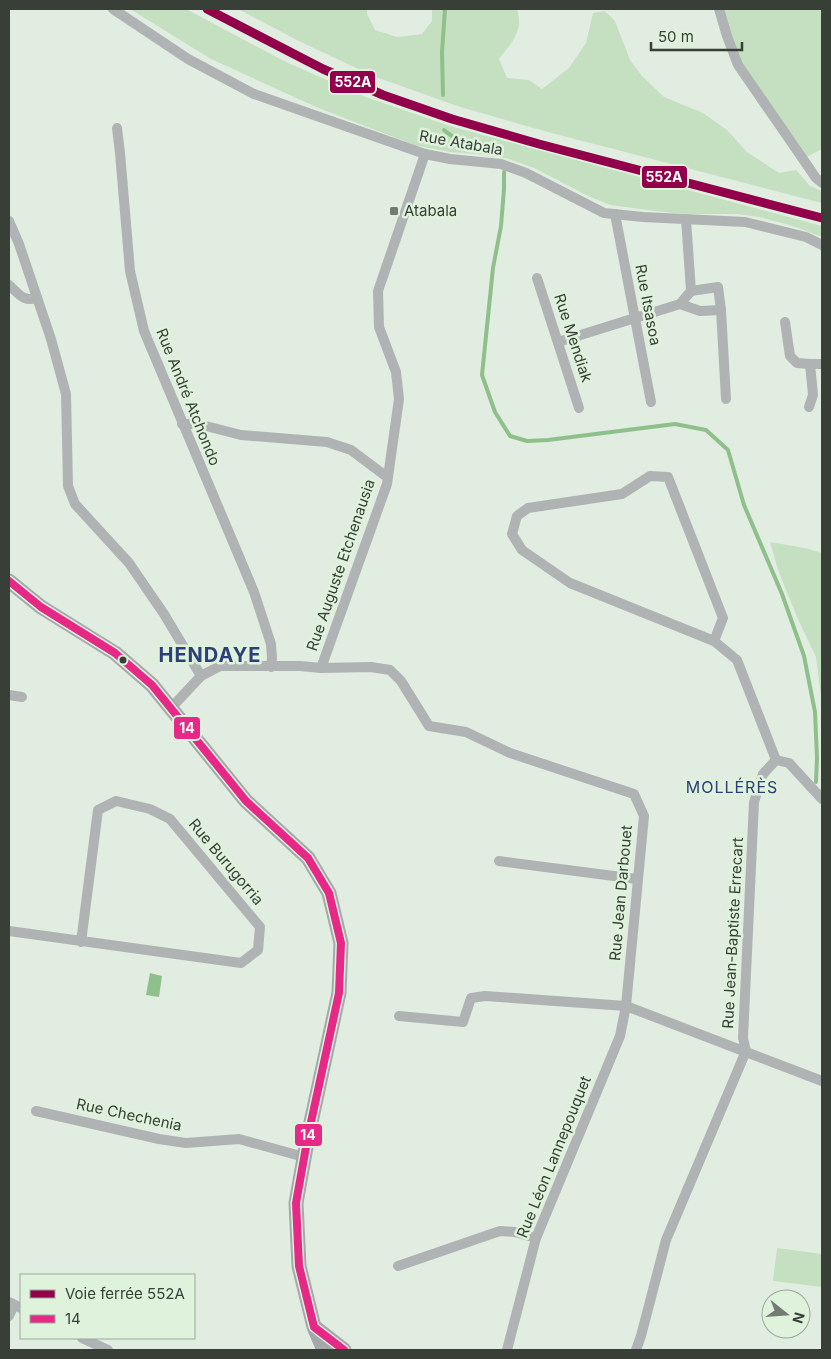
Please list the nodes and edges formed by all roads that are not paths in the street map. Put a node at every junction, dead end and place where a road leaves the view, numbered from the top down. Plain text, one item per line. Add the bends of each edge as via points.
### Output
1 (113, 9) edge
2 (719, 9) edge
3 (116, 128) dead end
4 (424, 154) junction
5 (822, 183) edge
6 (615, 214) junction
7 (686, 219) junction
8 (9, 221) edge
9 (822, 245) edge
10 (537, 278) dead end
11 (9, 285) edge
12 (691, 291) junction
13 (37, 298) junction
14 (680, 304) junction
15 (721, 310) junction
16 (635, 318) junction
17 (785, 322) dead end
18 (558, 342) junction
19 (810, 364) junction
20 (822, 364) edge
21 (726, 399) dead end
22 (651, 402) dead end
23 (809, 407) dead end
24 (579, 408) dead end
25 (182, 424) junction
26 (387, 477) junction
27 (9, 581) edge
28 (714, 641) junction
29 (271, 666) junction
30 (321, 668) junction
31 (201, 676) junction
32 (9, 695) edge
33 (22, 697) dead end
34 (171, 708) junction
35 (776, 760) junction
36 (822, 799) edge
37 (499, 861) dead end
38 (638, 879) junction
39 (9, 931) edge
40 (81, 942) junction
41 (626, 1006) junction
42 (399, 1016) dead end
43 (746, 1051) junction
44 (822, 1081) edge
45 (36, 1111) dead end
46 (304, 1157) junction
47 (536, 1238) junction
48 (398, 1266) dead end
49 (15, 1305) edge
50 (9, 1316) edge
51 (314, 1327) junction
52 (84, 1339) edge
53 (108, 1350) edge
54 (324, 1350) edge
55 (344, 1350) edge
56 (507, 1350) edge
57 (636, 1350) edge

1 - 4 street, Rue Atabala via 188,59 254,94
2 - 5 street via 738,65
3 - 25 street, Rue André Atchondo via 130,271 144,331
4 - 6 street, Rue Atabala via 501,164 526,173 604,213
4 - 26 street, Rue Auguste Etchenausia via 378,291 378,327 396,372 399,399
6 - 7 street, Rue Atabala
6 - 16 street, Rue Itsasoa
7 - 9 street, Rue Atabala via 745,222 806,237
7 - 12 street
8 - 13 street
10 - 18 street, Rue Mendiak
11 - 13 street via 24,299
12 - 14 street
12 - 15 street via 718,287
13 - 31 street via 66,394 68,486 75,504 129,563
14 - 15 street via 700,311
14 - 16 street
15 - 21 street
16 - 18 street
16 - 22 street, Rue Itsasoa
17 - 19 street via 790,356 797,363
18 - 24 street, Rue Mendiak
19 - 20 street
19 - 23 street via 813,395
25 - 26 street via 198,424 241,435 327,442 351,450
25 - 29 street, Rue André Atchondo via 254,592 271,644
26 - 30 street, Rue Auguste Etchenausia
27 - 34 main road via 41,607 115,653 152,685
28 - 28 street via 723,618 668,477 650,476 622,494 528,508 517,516 512,534 522,550 570,583
28 - 35 street via 737,660
29 - 30 street
29 - 31 street via 220,666
30 - 38 street, Rue Jean Darbouet via 390,670 401,681 430,726 466,732 510,753 634,794 644,816
31 - 34 street
32 - 33 street
34 - 46 main road via 246,801 308,858 329,893 341,943 339,993
35 - 36 street via 789,763
35 - 43 street, Rue Jean-Baptiste Errecart via 763,774 754,802 743,1038
37 - 38 street
38 - 41 street, Rue Jean Darbouet
39 - 40 street, Rue Burugorria
40 - 40 street, Rue Burugorria via 98,810 116,801 150,809 170,819 260,928 258,950 241,963
41 - 42 street via 485,996 471,998 463,1022
41 - 43 street
41 - 47 street, Rue Léon Lannepouquet via 620,1036
43 - 44 street
43 - 57 street, Rue Jean-Baptiste Errecart via 666,1240
45 - 46 street, Rue Chechenia via 159,1139 186,1142 239,1140
46 - 51 main road via 296,1203 299,1266
47 - 48 street via 500,1231
47 - 56 street, Rue Léon Lannepouquet
49 - 50 street
51 - 54 main road
51 - 55 main road
52 - 53 street

